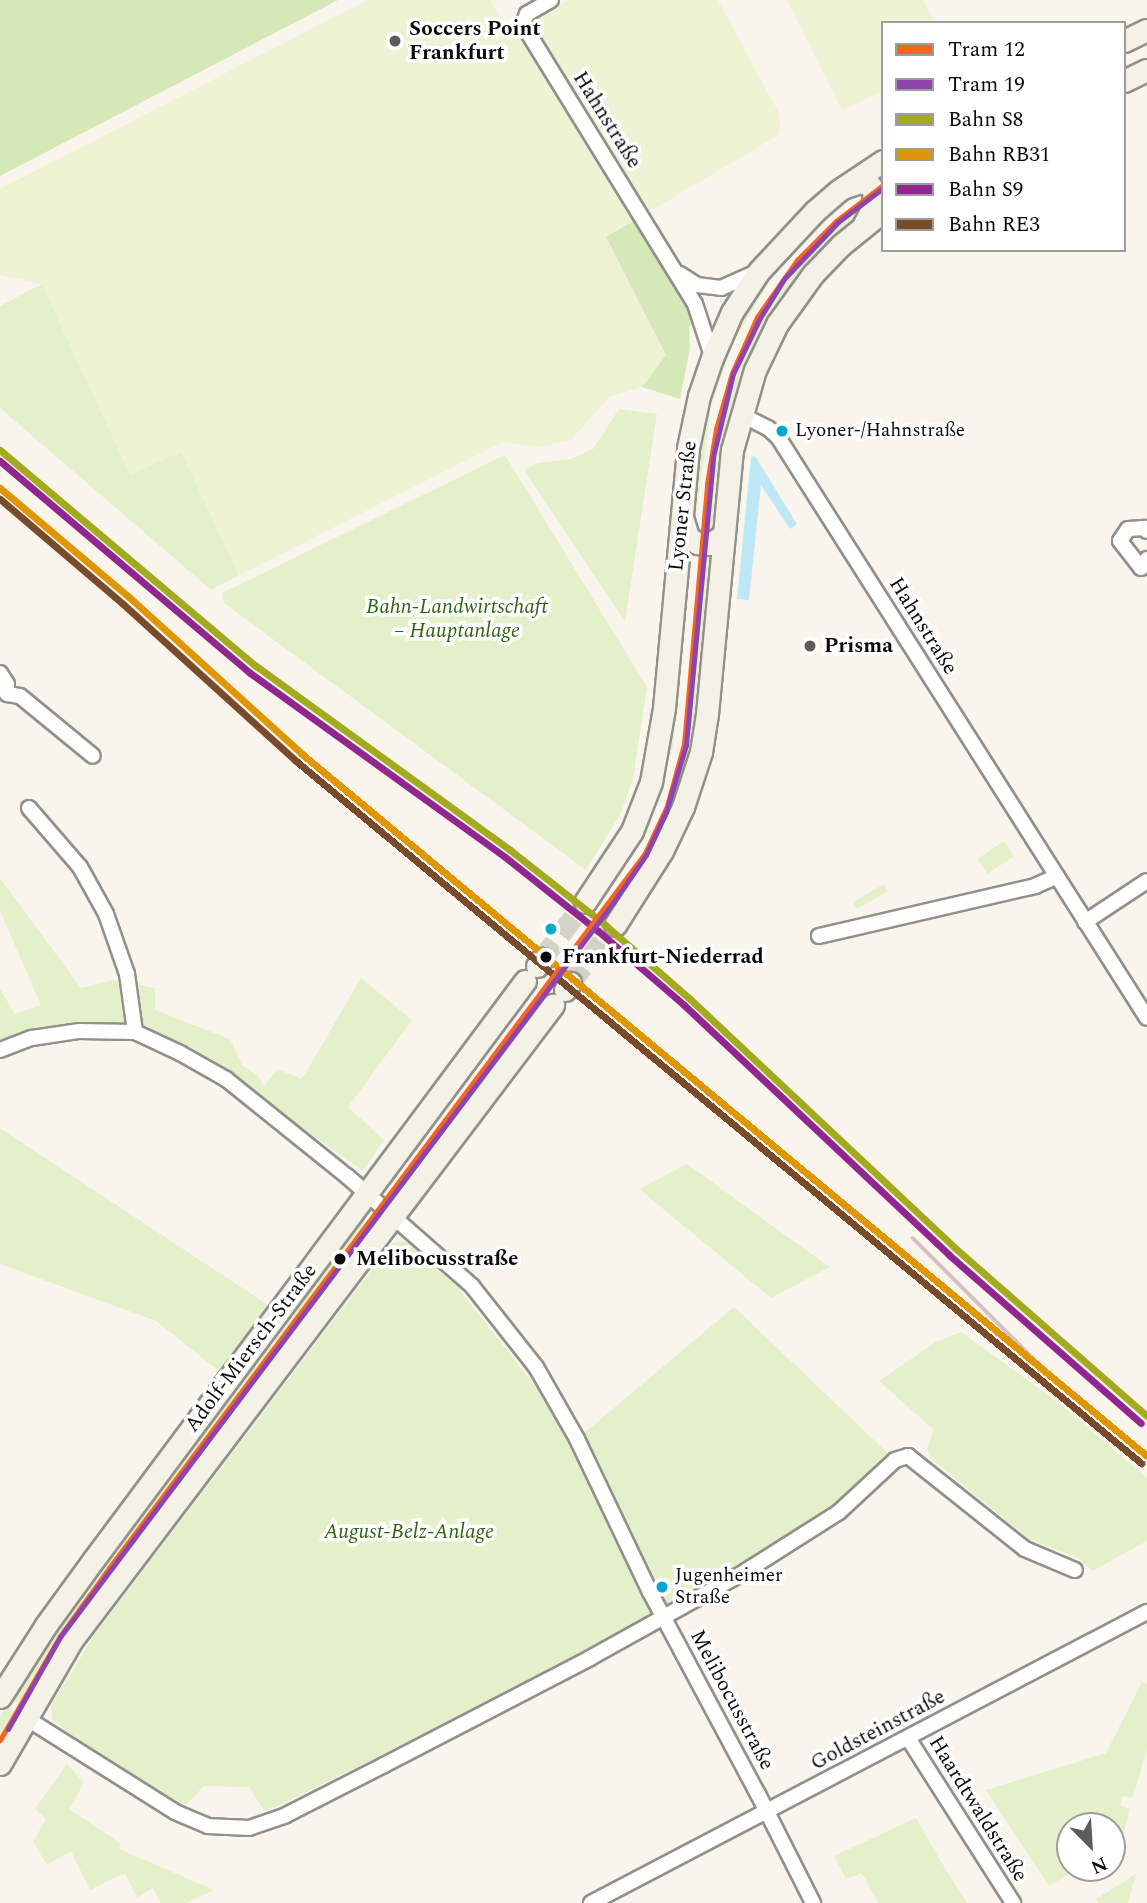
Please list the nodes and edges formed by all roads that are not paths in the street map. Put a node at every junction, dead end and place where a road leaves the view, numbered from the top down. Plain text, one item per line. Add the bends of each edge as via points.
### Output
1 (551, 0) edge
2 (1147, 30) edge
3 (1126, 40) edge
4 (1147, 70) edge
5 (1126, 79) edge
6 (881, 162) edge
7 (838, 191) junction
8 (881, 213) edge
9 (861, 228) junction
10 (675, 270) junction
11 (759, 271) junction
12 (712, 358) junction
13 (740, 414) junction
14 (681, 515) junction
15 (1147, 531) edge
16 (722, 536) junction
17 (1145, 568) edge
18 (0, 673) edge
19 (3, 700) edge
20 (93, 756) dead end
21 (29, 808) dead end
22 (1057, 876) junction
23 (1147, 881) edge
24 (585, 902) tunnel mouth
25 (1085, 922) junction
26 (615, 925) tunnel mouth
27 (819, 936) dead end
28 (534, 969) tunnel mouth
29 (563, 993) tunnel mouth
30 (1147, 1018) edge
31 (135, 1032) junction
32 (0, 1051) edge
33 (368, 1193) junction
34 (394, 1215) junction
35 (1075, 1570) dead end
36 (1147, 1612) edge
37 (663, 1616) junction
38 (0, 1697) edge
39 (26, 1718) junction
40 (908, 1738) junction
41 (0, 1764) edge
42 (767, 1813) junction
43 (591, 1903) edge
44 (813, 1903) edge
45 (1013, 1903) edge

1 - 10 street, Hahnstraße via 527,14 527,31
2 - 3 main road
4 - 5 main road
6 - 7 main road, Lyoner Straße
7 - 9 main road via 860,182 874,191 872,209
7 - 11 main road, Lyoner Straße
8 - 9 main road, Lyoner Straße
9 - 13 main road, Lyoner Straße via 813,274 777,324
10 - 11 street via 691,282 713,288 735,284
10 - 12 street, Hahnstraße via 699,311
11 - 12 main road, Lyoner Straße via 732,312
12 - 14 main road, Lyoner Straße via 691,437
13 - 16 main road, Lyoner Straße
13 - 22 street, Hahnstraße via 778,437
14 - 16 main road via 688,537 697,543 710,544
14 - 24 main road, Lyoner Straße via 664,708 651,782 632,831
15 - 17 street via 1128,529 1120,541
16 - 26 main road, Lyoner Straße via 707,714 697,766 662,851
18 - 19 street via 8,684
19 - 20 street via 20,696
21 - 31 street via 80,867 106,914 127,975
22 - 25 street, Hahnstraße
22 - 27 street via 1035,886
23 - 25 street
25 - 30 street, Hahnstraße
28 - 33 main road, Adolf-Miersch-Straße
29 - 34 main road, Adolf-Miersch-Straße
31 - 32 street via 79,1031 32,1038
31 - 33 street, Melibocusstraße via 226,1079
33 - 34 street, Melibocusstraße
33 - 38 main road, Adolf-Miersch-Straße via 46,1625
34 - 37 street, Melibocusstraße via 472,1286 536,1367 577,1439
34 - 39 main road, Adolf-Miersch-Straße via 72,1640
35 - 37 street via 1026,1549 908,1456 895,1460 839,1512 794,1543
36 - 40 street, Goldsteinstraße
37 - 39 street via 361,1777 286,1815 249,1828 208,1826 175,1812
37 - 42 street, Melibocusstraße
39 - 41 main road, Adolf-Miersch-Straße
40 - 42 street, Goldsteinstraße
40 - 45 street, Haardtwaldstraße
42 - 43 street, Goldsteinstraße
42 - 44 street, Melibocusstraße

